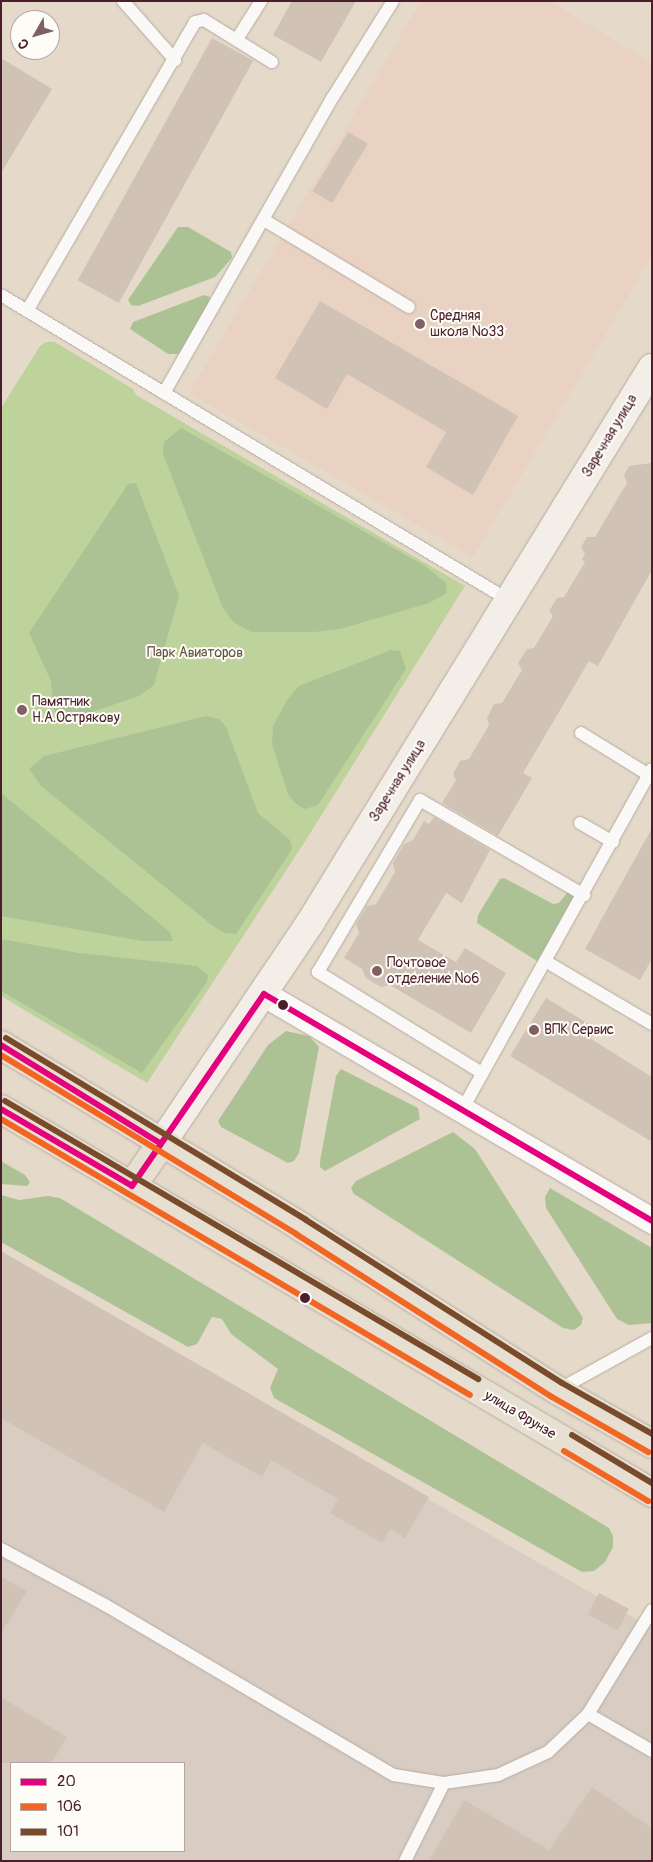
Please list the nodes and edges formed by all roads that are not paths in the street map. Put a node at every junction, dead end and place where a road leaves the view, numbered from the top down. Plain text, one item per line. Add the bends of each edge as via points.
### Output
1 (123, 1) edge
2 (261, 1) edge
3 (393, 1) edge
4 (237, 38) junction
5 (175, 60) junction
6 (272, 62) dead end
7 (264, 220) junction
8 (1, 295) edge
9 (410, 306) dead end
10 (27, 311) junction
11 (652, 368) edge
12 (164, 393) junction
13 (510, 601) junction
14 (581, 733) dead end
15 (650, 772) edge
16 (580, 823) dead end
17 (612, 842) junction
18 (584, 895) junction
19 (545, 962) junction
20 (264, 994) junction
21 (652, 1024) edge
22 (1, 1045) edge
23 (482, 1073) junction
24 (1, 1109) edge
25 (462, 1110) junction
26 (161, 1144) junction
27 (132, 1186) junction
28 (652, 1221) edge
29 (652, 1338) edge
30 (558, 1390) junction
31 (652, 1444) edge
32 (652, 1493) edge
33 (1, 1549) edge
34 (652, 1610) edge
35 (588, 1714) junction
36 (652, 1751) edge
37 (444, 1783) junction
38 (405, 1861) edge

1 - 5 lane
2 - 4 lane
3 - 7 lane via 333,97
4 - 5 lane via 204,20 195,22
4 - 6 lane
5 - 10 lane
7 - 9 lane
7 - 12 lane
8 - 10 lane
10 - 12 lane
11 - 13 street, Заречная улица
12 - 13 lane
13 - 20 street, Заречная улица
14 - 15 lane
15 - 17 lane
16 - 17 lane
17 - 18 lane
18 - 19 lane
18 - 23 lane via 420,800 318,972
19 - 21 lane
19 - 23 lane
20 - 25 street
20 - 26 street, Заречная улица
22 - 26 main road
23 - 25 lane
24 - 27 main road, улица Фрунзе
25 - 28 street
26 - 27 main road, Заречная улица
26 - 30 main road via 301,1227
27 - 32 main road, улица Фрунзе
29 - 30 lane
30 - 31 main road
33 - 37 lane via 105,1605 394,1775
34 - 35 lane
35 - 36 lane
35 - 37 lane via 548,1752 498,1775
37 - 38 lane

